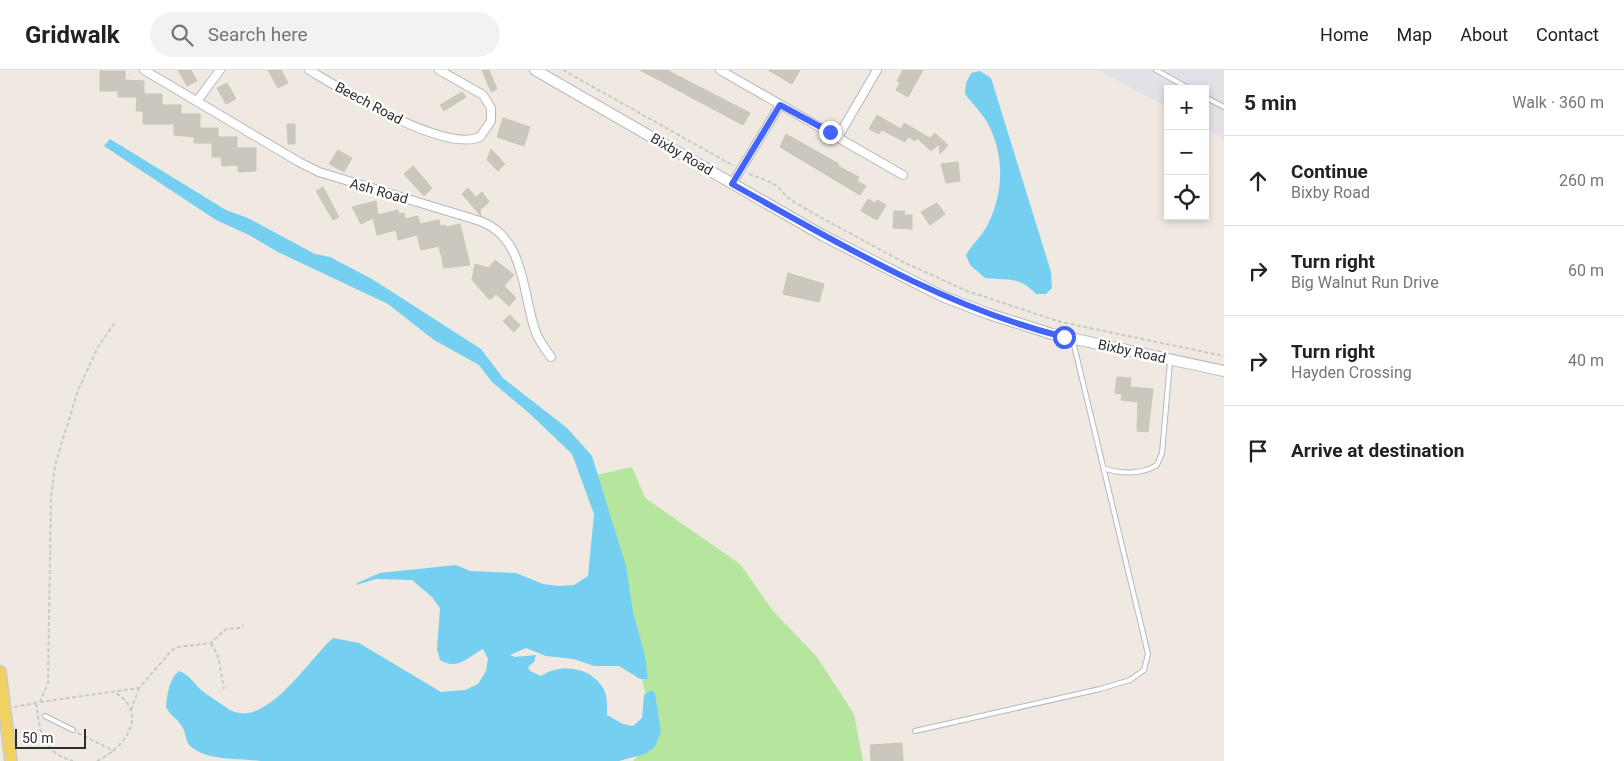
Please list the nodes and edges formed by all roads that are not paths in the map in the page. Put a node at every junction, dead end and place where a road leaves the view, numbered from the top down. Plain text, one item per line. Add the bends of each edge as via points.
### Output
1 (144, 70) edge
2 (220, 70) edge
3 (309, 70) edge
4 (439, 70) edge
5 (535, 70) edge
6 (720, 70) edge
7 (877, 70) edge
8 (1156, 70) edge
9 (1183, 85) edge
10 (1209, 99) edge
11 (197, 100) junction
12 (780, 105) junction
13 (1224, 107) edge
14 (838, 137) junction
15 (904, 175) dead end
16 (732, 184) junction
17 (1072, 339) junction
18 (551, 357) dead end
19 (1171, 360) junction
20 (1224, 371) edge
21 (1103, 468) junction
22 (0, 672) edge
23 (2, 708) edge
24 (45, 716) dead end
25 (73, 730) road end
26 (915, 731) dead end
27 (12, 761) edge

1 - 11 street, Ash Road
2 - 11 street
3 - 4 street, Beech Road via 402,122 461,140 480,137 491,121 488,101
5 - 16 street, Bixby Road
6 - 12 street
7 - 14 street
8 - 9 lane
10 - 13 lane
11 - 18 street, Ash Road via 319,172 480,221 496,229 509,242 516,257 535,332
12 - 14 street
12 - 16 street
14 - 15 street
16 - 17 street, Bixby Road via 858,255 926,288 989,314
17 - 19 street, Bixby Road
17 - 21 lane
19 - 20 street, Bixby Road
19 - 21 lane via 1160,460 1152,468 1127,473
21 - 26 lane via 1148,654 1144,670 1130,680 1100,689
22 - 23 main road
23 - 27 main road
24 - 25 lane

